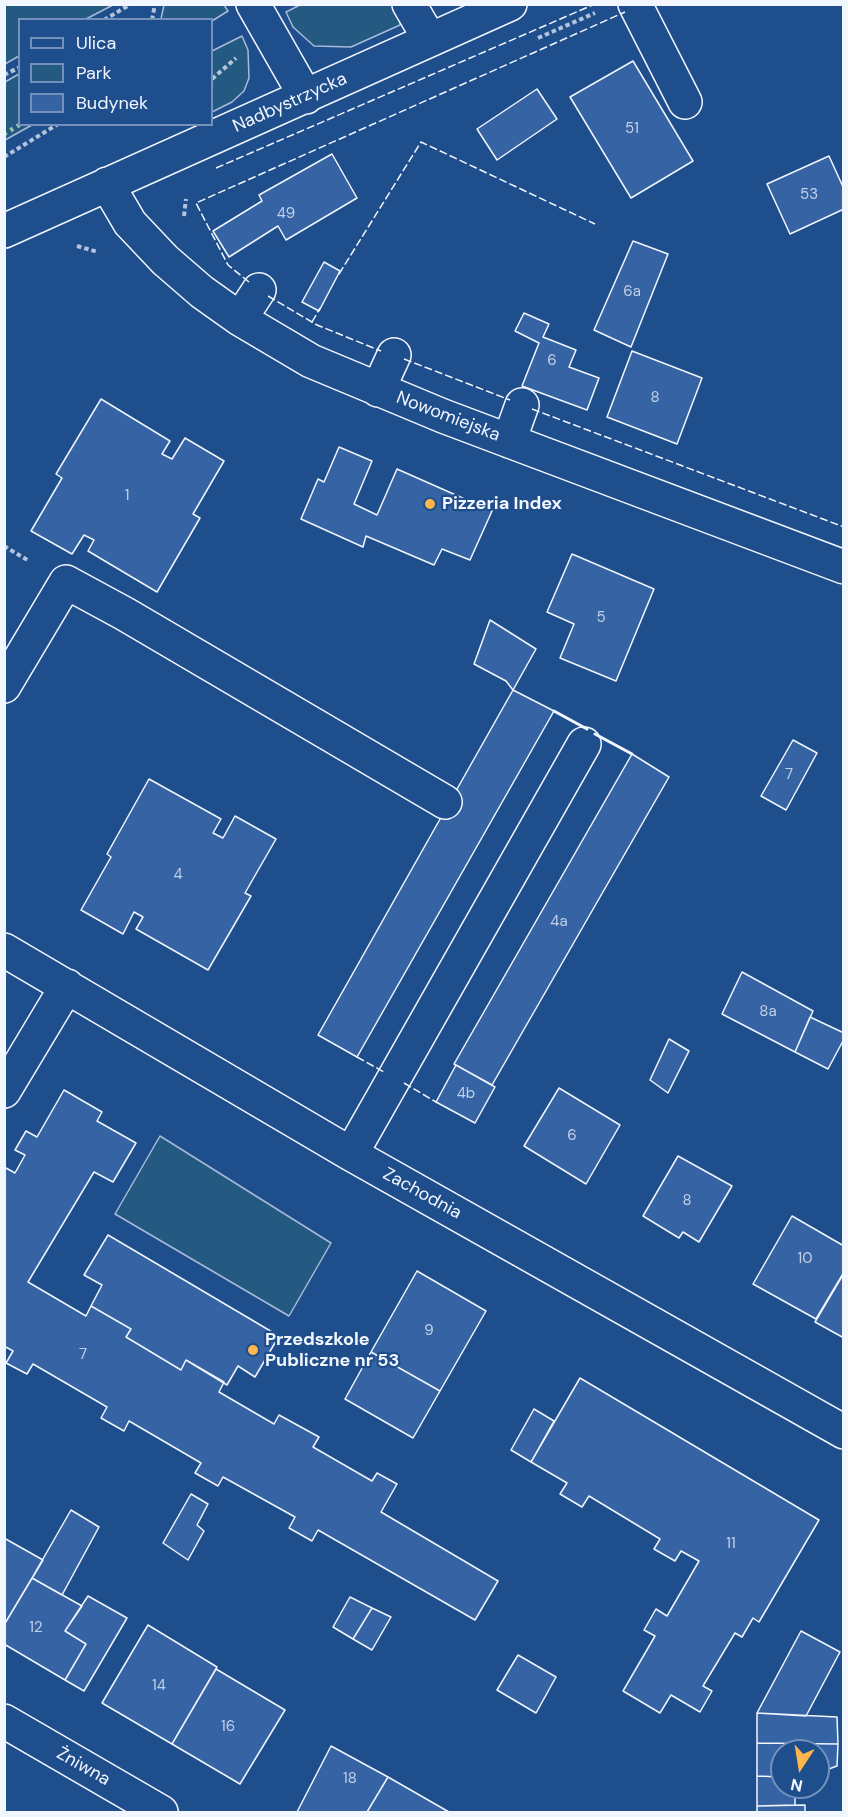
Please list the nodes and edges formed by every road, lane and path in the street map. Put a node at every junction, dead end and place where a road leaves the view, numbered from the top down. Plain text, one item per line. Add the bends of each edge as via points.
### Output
1 (131, 4) edge
2 (253, 4) edge
3 (409, 4) edge
4 (510, 4) edge
5 (635, 4) edge
6 (107, 18) edge
7 (430, 40) junction
8 (18, 68) edge
9 (4, 75) edge
10 (306, 97) junction
11 (685, 102) dead end
12 (55, 126) edge
13 (4, 157) edge
14 (107, 184) junction
15 (4, 231) edge
16 (259, 290) dead end
17 (240, 319) junction
18 (394, 355) dead end
19 (378, 390) junction
20 (522, 405) dead end
21 (510, 441) junction
22 (843, 567) edge
23 (4, 686) edge
24 (585, 744) dead end
25 (445, 802) dead end
26 (4, 950) edge
27 (67, 986) junction
28 (4, 1091) edge
29 (351, 1154) junction
30 (843, 1432) edge
31 (4, 1721) edge
32 (161, 1812) edge

1 - 6 path
2 - 10 street
3 - 7 street
4 - 7 street, Nadbystrzycka
5 - 11 street
7 - 10 street, Nadbystrzycka
8 - 9 path
10 - 14 street, Nadbystrzycka
12 - 13 path
14 - 15 street, Nadbystrzycka
14 - 17 street, Nowomiejska via 130,223 165,261
16 - 17 street
17 - 19 street, Nowomiejska via 311,361
18 - 19 street
19 - 21 street, Nowomiejska
20 - 21 street
21 - 22 street, Nowomiejska
23 - 25 street via 66,582
24 - 29 street
26 - 27 street, Zachodnia
27 - 28 street
27 - 29 street, Zachodnia
29 - 30 street, Zachodnia
31 - 32 street, Żniwna

